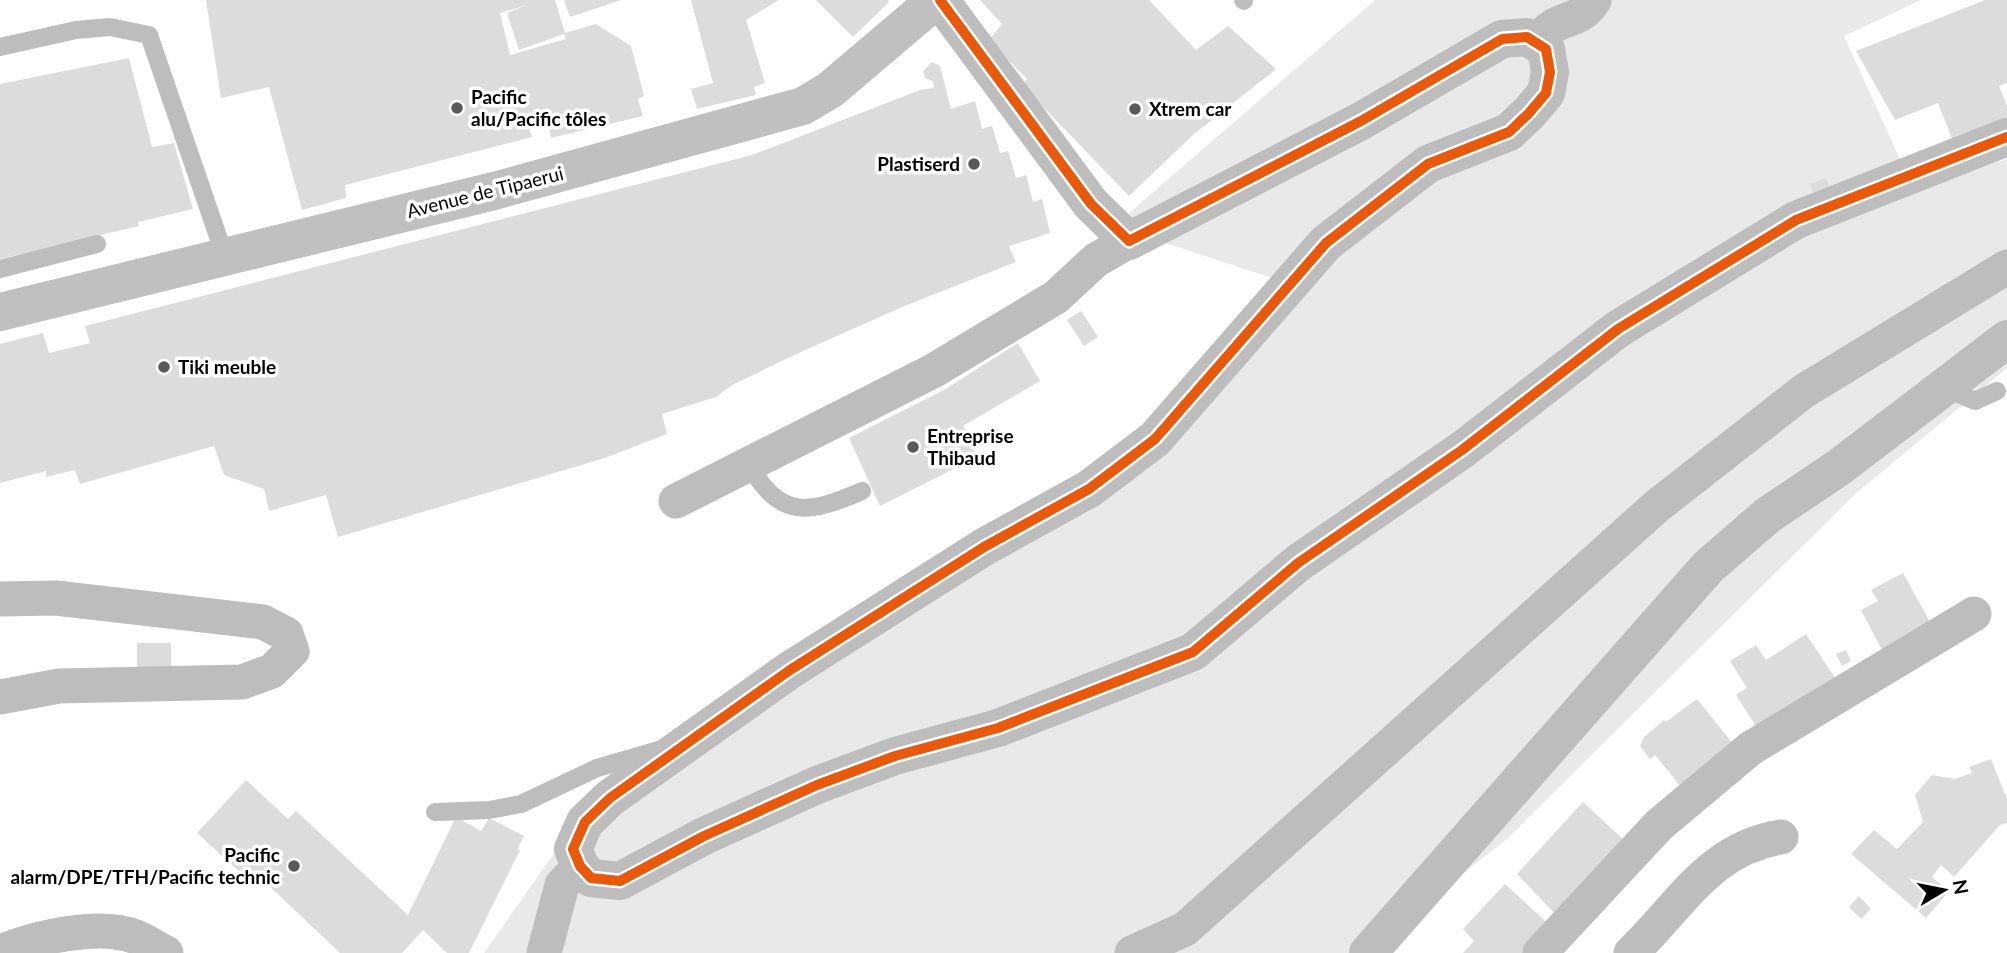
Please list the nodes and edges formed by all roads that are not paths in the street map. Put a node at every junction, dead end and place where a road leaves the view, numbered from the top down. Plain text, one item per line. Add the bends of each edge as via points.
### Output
1 (938, 0) edge
2 (1594, 0) edge
3 (1538, 42) junction
4 (0, 47) edge
5 (2007, 137) edge
6 (1129, 241) junction
7 (97, 244) dead end
8 (225, 257) junction
9 (2007, 267) edge
10 (0, 269) edge
11 (0, 313) edge
12 (2007, 339) edge
13 (1941, 386) junction
14 (1997, 391) dead end
15 (748, 463) junction
16 (862, 491) dead end
17 (676, 501) dead end
18 (0, 599) edge
19 (1974, 614) dead end
20 (0, 697) edge
21 (682, 745) junction
22 (435, 812) dead end
23 (1781, 837) dead end
24 (580, 866) junction
25 (0, 952) edge
26 (166, 953) edge
27 (544, 953) edge
28 (1132, 953) edge
29 (1368, 953) edge
30 (1540, 953) edge
31 (1631, 953) edge

1 - 6 street via 1091,204
1 - 8 main road, Avenue de Tipaerui via 848,77 803,106 535,181
2 - 3 street via 1586,13 1548,26
3 - 6 street via 1527,37 1502,39 1479,50 1451,71 1361,121
3 - 21 street via 1546,49 1550,72 1546,93 1529,113 1509,132 1428,164 1326,243 1156,439 1089,489 900,598
4 - 8 lane via 110,27 149,35
5 - 24 street via 1796,220 1618,329 1462,450 1298,563 1193,652 998,728 895,756 817,785 704,836 620,881 591,878
6 - 15 street via 1096,260 1056,297 933,371
7 - 10 lane
8 - 11 main road, Avenue de Tipaerui
9 - 28 street via 1804,391 1657,506 1185,929
12 - 13 street
13 - 14 lane via 1975,401
13 - 29 street via 1838,468 1768,515 1708,567
15 - 16 lane via 771,497 788,505 812,508
15 - 17 street
18 - 20 street via 56,598 263,622 286,634 292,651 272,671 242,682 59,686
19 - 30 street via 1751,748 1659,825
21 - 22 lane via 597,768 521,804
21 - 24 street via 585,822 573,849
23 - 31 street via 1740,848 1713,865
24 - 27 street via 562,885
25 - 26 street via 35,939 92,932 134,936

